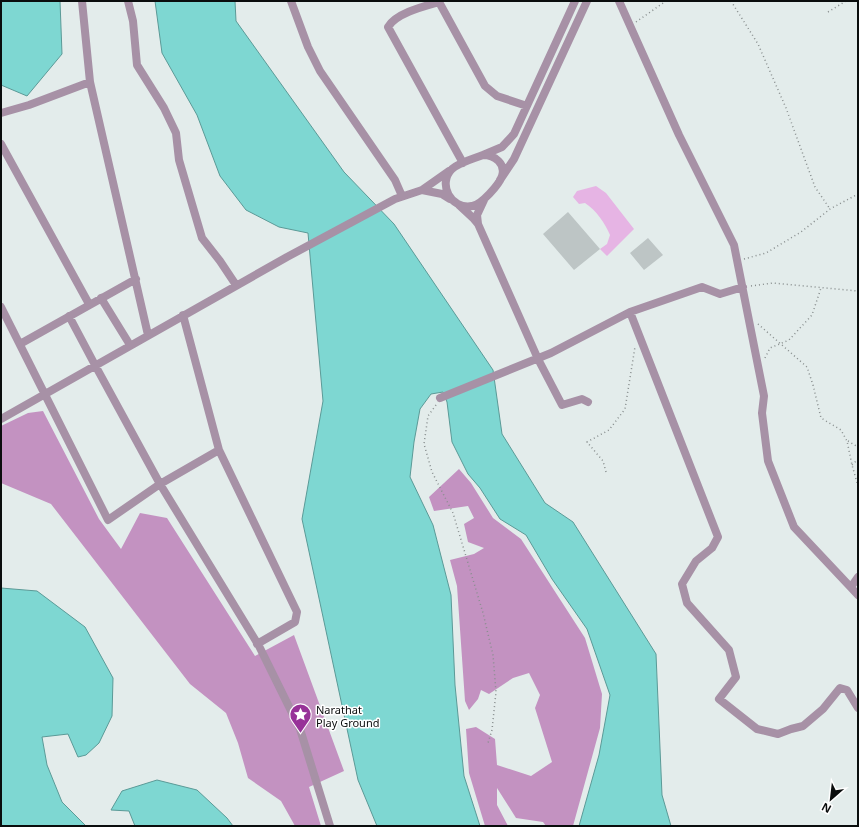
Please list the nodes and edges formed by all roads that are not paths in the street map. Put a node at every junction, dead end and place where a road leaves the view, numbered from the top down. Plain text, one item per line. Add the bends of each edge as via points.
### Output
1 (82, 1) edge
2 (128, 1) edge
3 (291, 1) edge
4 (575, 1) edge
5 (587, 1) edge
6 (619, 1) edge
7 (90, 82) junction
8 (527, 106) junction
9 (1, 113) edge
10 (1, 144) edge
11 (483, 155) junction
12 (463, 163) junction
13 (452, 170) junction
14 (500, 180) junction
15 (422, 190) junction
16 (399, 197) junction
17 (484, 200) junction
18 (455, 203) junction
19 (478, 224) junction
20 (136, 279) junction
21 (236, 285) junction
22 (743, 287) junction
23 (101, 298) junction
24 (89, 304) junction
25 (1, 307) edge
26 (630, 312) junction
27 (183, 315) junction
28 (70, 316) junction
29 (148, 335) junction
30 (20, 344) junction
31 (130, 345) junction
32 (538, 359) junction
33 (95, 365) junction
34 (45, 394) junction
35 (440, 398) road end
36 (588, 402) dead end
37 (1, 419) edge
38 (219, 450) junction
39 (160, 484) junction
40 (858, 577) edge
41 (851, 587) junction
42 (858, 595) edge
43 (257, 644) junction
44 (858, 708) edge
45 (330, 826) edge

1 - 7 street
2 - 21 street via 133,21 137,65 176,132 179,160 202,238
3 - 16 street via 320,71 395,180
4 - 8 street
5 - 14 street via 514,159
6 - 22 street via 679,135 734,245
7 - 9 street
7 - 20 street
8 - 11 street via 508,141 502,147
8 - 12 street via 497,96 485,86 439,2 394,19 388,27
10 - 24 street
11 - 12 street
11 - 14 street via 498,160 502,170
12 - 13 street
13 - 15 street
13 - 18 street via 448,175 446,189
14 - 17 street
15 - 16 street
15 - 18 street via 442,194
16 - 21 street
17 - 18 street via 465,207
17 - 19 street via 477,215
18 - 19 street
19 - 32 street
20 - 23 street
20 - 29 street
21 - 27 street
22 - 26 street via 720,294 702,287
22 - 41 street via 764,396 762,414 768,461 794,527
23 - 24 street
23 - 31 street
24 - 28 street
25 - 30 street
26 - 32 street
26 - 44 street via 718,537 712,548 696,561 682,584 687,603 729,650 736,677 719,699 757,729 778,734 803,726 823,710 840,688 847,690
27 - 29 street
27 - 38 street
28 - 30 street
28 - 33 street
29 - 31 street
30 - 34 street
31 - 33 street
32 - 35 street
32 - 36 street via 562,405 582,399
33 - 34 street
33 - 39 street
34 - 37 street
34 - 39 street via 108,520
38 - 39 street
38 - 43 street via 297,612 295,622
39 - 43 street
40 - 41 street
41 - 42 street
43 - 45 street via 300,729

